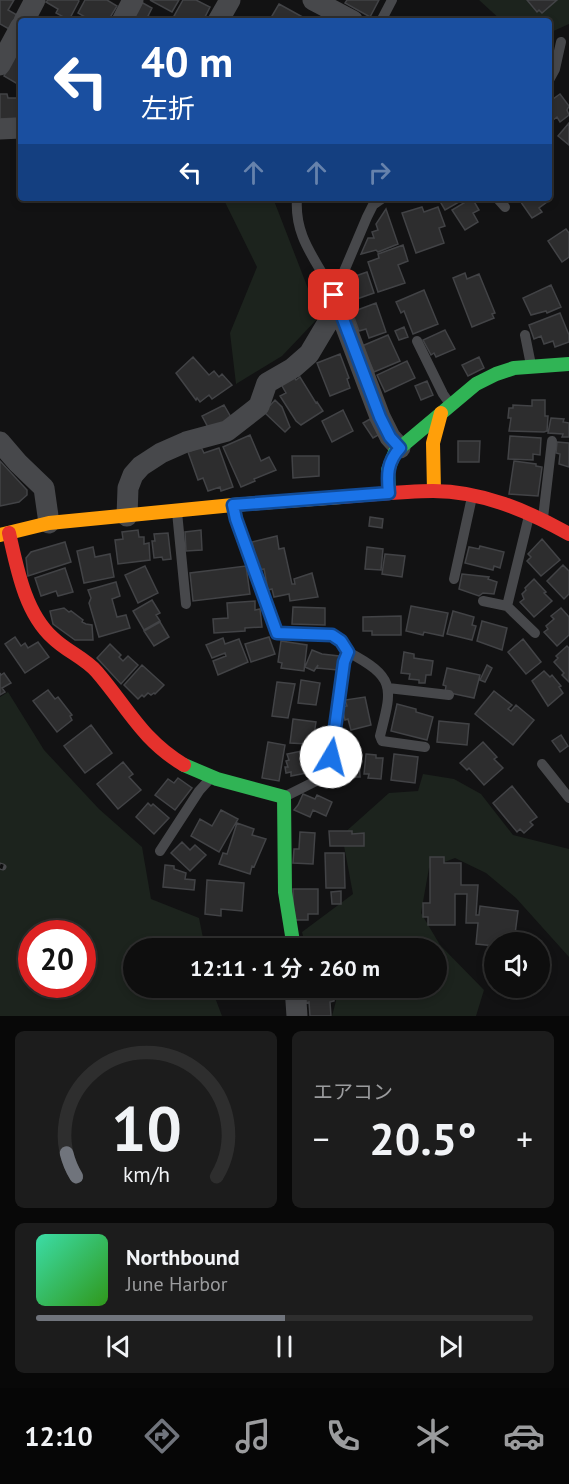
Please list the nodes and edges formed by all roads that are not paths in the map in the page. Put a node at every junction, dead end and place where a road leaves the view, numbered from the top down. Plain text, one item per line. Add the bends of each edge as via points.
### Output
1 (35, 0) edge
2 (133, 0) edge
3 (230, 0) edge
4 (392, 0) edge
5 (324, 7) edge
6 (26, 18) edge
7 (124, 18) edge
8 (220, 18) edge
9 (346, 18) edge
10 (383, 18) edge
11 (18, 32) edge
12 (561, 42) dead end
13 (0, 65) edge
14 (552, 74) edge
15 (18, 128) edge
16 (0, 129) edge
17 (297, 201) edge
18 (379, 201) edge
19 (500, 201) edge
20 (505, 207) dead end
21 (336, 301) junction
22 (525, 335) dead end
23 (417, 340) dead end
24 (569, 364) edge
25 (531, 365) junction
26 (446, 408) junction
27 (552, 441) dead end
28 (0, 442) edge
29 (400, 448) junction
30 (434, 491) junction
31 (389, 493) junction
32 (472, 494) junction
33 (233, 505) junction
34 (177, 510) junction
35 (529, 514) junction
36 (127, 516) junction
37 (543, 520) junction
38 (49, 523) junction
39 (4, 534) edge
40 (569, 534) edge
41 (454, 579) dead end
42 (483, 601) dead end
43 (186, 604) dead end
44 (507, 606) junction
45 (535, 633) dead end
46 (348, 652) junction
47 (388, 688) junction
48 (449, 695) dead end
49 (425, 747) dead end
50 (542, 764) dead end
51 (211, 777) junction
52 (284, 797) junction
53 (569, 798) edge
54 (160, 851) dead end
55 (291, 938) edge
56 (296, 998) edge
57 (297, 1016) edge

1 - 6 street
2 - 7 street
3 - 8 street
4 - 10 lane
5 - 9 street
11 - 13 street
12 - 14 lane
15 - 16 street
17 - 21 lane via 302,240
18 - 21 lane via 367,216
19 - 20 lane
21 - 29 street via 380,417
21 - 36 street via 309,354 267,383 259,406 246,417 227,431 186,442 141,466 128,488
22 - 25 lane
23 - 26 lane
24 - 25 street
25 - 26 street via 495,374
26 - 29 street
26 - 30 street via 432,444
27 - 37 lane
28 - 38 street via 44,488
29 - 31 street via 389,465
30 - 31 street
30 - 32 street
31 - 33 street
32 - 35 street
32 - 41 lane
33 - 34 street
33 - 46 lane via 277,633 332,635
34 - 36 street
34 - 43 lane
35 - 37 street
35 - 44 lane
36 - 38 street
37 - 40 street
38 - 39 street
39 - 51 street via 41,626 57,643 95,669 155,745 180,764
42 - 44 lane
44 - 45 lane
46 - 47 lane via 378,671
46 - 52 lane via 328,775
47 - 48 lane
47 - 49 lane via 390,698 382,741
50 - 53 lane
51 - 52 street
51 - 54 lane
52 - 55 street via 284,887
56 - 57 street

